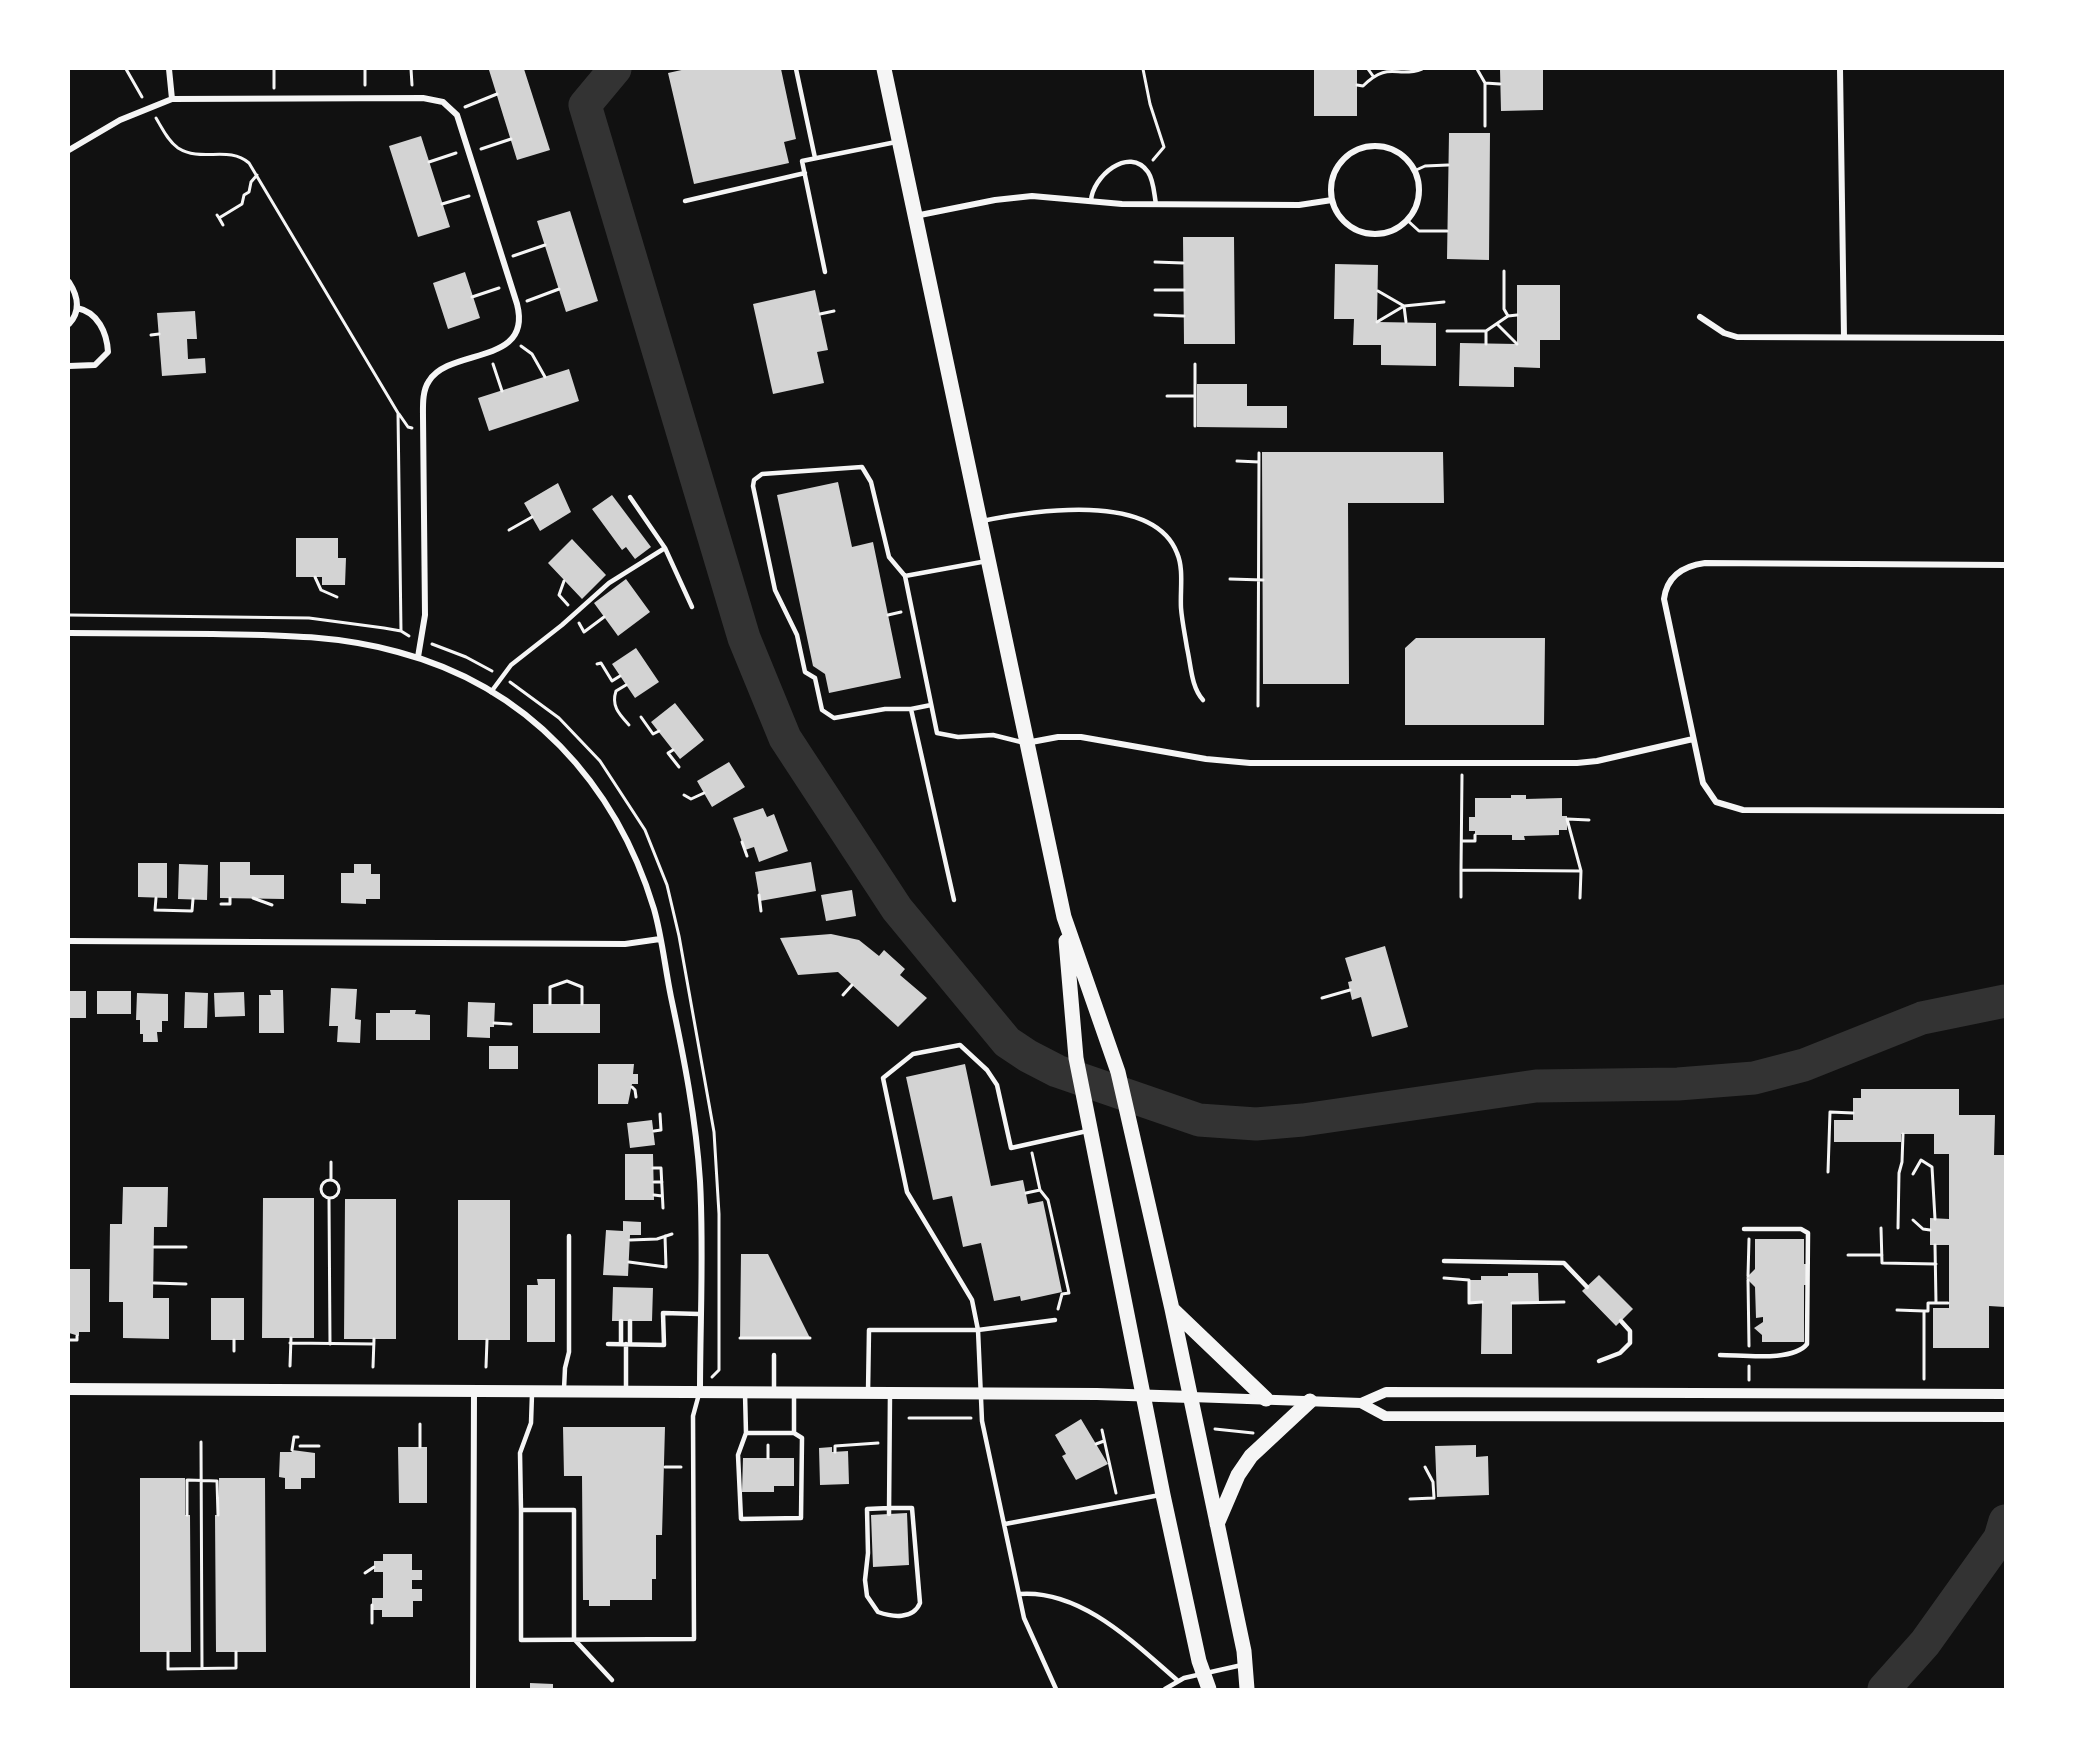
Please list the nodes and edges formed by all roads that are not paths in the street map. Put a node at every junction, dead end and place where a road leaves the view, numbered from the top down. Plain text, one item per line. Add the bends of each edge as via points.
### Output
1 (169, 69) edge
2 (796, 69) edge
3 (884, 69) edge
4 (1840, 69) edge
5 (172, 99) junction
6 (899, 141) junction
7 (69, 150) edge
8 (815, 158) junction
9 (805, 173) junction
10 (1332, 200) junction
11 (685, 201) dead end
12 (1091, 201) junction
13 (1156, 204) junction
14 (915, 216) junction
15 (825, 272) dead end
16 (69, 282) edge
17 (77, 308) junction
18 (1700, 317) dead end
19 (69, 324) edge
20 (1844, 337) junction
21 (2005, 338) edge
22 (69, 366) edge
23 (630, 497) dead end
24 (978, 522) junction
25 (665, 548) junction
26 (987, 561) junction
27 (2005, 565) edge
28 (905, 576) junction
29 (692, 607) dead end
30 (69, 633) edge
31 (418, 657) junction
32 (491, 692) junction
33 (1203, 700) dead end
34 (931, 705) junction
35 (911, 709) junction
36 (1692, 739) junction
37 (1026, 743) junction
38 (2005, 811) edge
39 (954, 900) dead end
40 (1064, 917) junction
41 (660, 939) junction
42 (69, 941) edge
43 (1091, 1131) junction
44 (1744, 1229) dead end
45 (569, 1236) dead end
46 (1444, 1261) dead end
47 (1587, 1287) dead end
48 (1172, 1309) junction
49 (700, 1314) junction
50 (1055, 1320) dead end
51 (621, 1321) dead end
52 (630, 1321) dead end
53 (1621, 1321) dead end
54 (978, 1330) junction
55 (608, 1344) dead end
56 (626, 1344) junction
57 (774, 1355) dead end
58 (1720, 1355) dead end
59 (1599, 1361) dead end
60 (69, 1389) edge
61 (474, 1391) junction
62 (532, 1391) junction
63 (564, 1391) junction
64 (626, 1392) junction
65 (700, 1392) junction
66 (745, 1393) junction
67 (774, 1393) junction
68 (794, 1393) junction
69 (868, 1393) junction
70 (890, 1394) junction
71 (2005, 1394) edge
72 (982, 1395) junction
73 (1143, 1396) junction
74 (1191, 1397) junction
75 (1266, 1399) junction
76 (1310, 1401) junction
77 (1361, 1403) junction
78 (2005, 1417) edge
79 (794, 1432) junction
80 (746, 1433) junction
81 (1163, 1495) junction
82 (521, 1510) junction
83 (889, 1511) junction
84 (1005, 1524) junction
85 (1217, 1524) junction
86 (1019, 1594) junction
87 (574, 1639) junction
88 (1245, 1664) junction
89 (1203, 1672) junction
90 (612, 1680) dead end
91 (1178, 1681) junction
92 (473, 1689) edge
93 (1056, 1689) edge
94 (1165, 1689) edge
95 (1209, 1689) edge
96 (1247, 1689) edge

1 - 5 street
2 - 8 lane
3 - 6 highway
4 - 20 street
5 - 7 street via 120,120
5 - 31 street via 412,98 443,102 457,115 517,304 518,324 509,341 489,353 442,368 425,388 425,615
6 - 8 lane
6 - 14 highway
8 - 9 lane via 802,161
9 - 11 lane
9 - 15 lane
10 - 10 street via 1331,186 1338,166 1362,148 1394,150 1406,159 1419,186 1418,201 1407,220 1385,233 1361,232 1342,219
10 - 13 street via 1299,205
12 - 13 street
12 - 13 lane via 1096,183 1118,164 1133,162 1146,169
12 - 14 street via 1016,197
14 - 24 highway
16 - 17 street via 77,297
17 - 19 street
17 - 22 street via 97,320 108,352 95,365
18 - 20 street via 1737,337
20 - 21 street
23 - 25 lane
24 - 26 highway
24 - 33 lane via 1032,512 1086,509 1116,512 1167,536 1179,558 1183,626 1195,687
25 - 29 lane
25 - 32 lane via 609,583 511,665
26 - 28 lane
26 - 37 highway
27 - 36 street via 1705,564 1685,568 1673,576 1664,607
28 - 34 lane
28 - 35 lane via 889,557 871,482 862,467 762,474 754,480 775,590 797,635 805,672 815,678 822,710 834,718 885,709
30 - 31 street via 299,634
31 - 32 street
32 - 41 street via 541,727 599,790 632,849 654,908
34 - 35 lane
34 - 37 lane via 937,733 958,737 993,735
35 - 39 lane
36 - 37 street via 1577,763 1250,763 1081,737
36 - 38 street via 1703,783 1716,802 1743,810
37 - 40 highway
40 - 43 highway via 1076,1058
40 - 48 highway via 1118,1072
41 - 42 street via 625,944
41 - 49 street via 696,1143 701,1208
43 - 54 lane via 1011,1149 997,1085 960,1045 913,1054 883,1078 907,1192 972,1300
43 - 73 highway
44 - 58 lane via 1801,1229 1808,1233 1807,1344 1786,1355
45 - 63 lane via 569,1352
46 - 47 lane via 1564,1263
48 - 74 highway
48 - 75 highway
49 - 56 lane via 663,1313 664,1345
49 - 65 street
50 - 54 lane
51 - 56 lane
52 - 56 lane
53 - 59 lane via 1630,1331 1630,1343 1620,1353
54 - 69 lane via 869,1330
54 - 72 lane
55 - 56 lane
56 - 64 lane
57 - 67 lane
60 - 61 main road
61 - 62 main road
61 - 92 street
62 - 63 main road
62 - 82 lane via 531,1423 520,1453
63 - 64 main road
64 - 65 main road
65 - 66 main road
65 - 87 lane via 693,1416 694,1639
66 - 67 main road
66 - 80 lane
67 - 68 main road
68 - 69 main road
68 - 79 lane
69 - 70 main road
70 - 72 main road
70 - 83 lane
71 - 77 street via 1386,1392
72 - 73 main road
72 - 84 lane via 982,1418
73 - 74 main road
73 - 81 highway
74 - 75 street
74 - 85 highway
75 - 76 street
76 - 77 street
76 - 85 highway via 1251,1456 1238,1475
77 - 78 street via 1385,1416
79 - 80 lane
79 - 80 lane via 802,1438 801,1518 741,1519 738,1455
81 - 84 lane
81 - 89 highway
82 - 87 lane via 574,1510
82 - 87 lane via 521,1640
83 - 83 lane via 867,1509 867,1596 878,1612 905,1616 920,1604 912,1508
84 - 86 lane
85 - 88 highway
86 - 91 lane via 1050,1594 1101,1620
86 - 93 lane via 1024,1618
87 - 90 lane
88 - 89 lane
88 - 96 highway
89 - 91 lane
89 - 95 highway
91 - 94 lane

